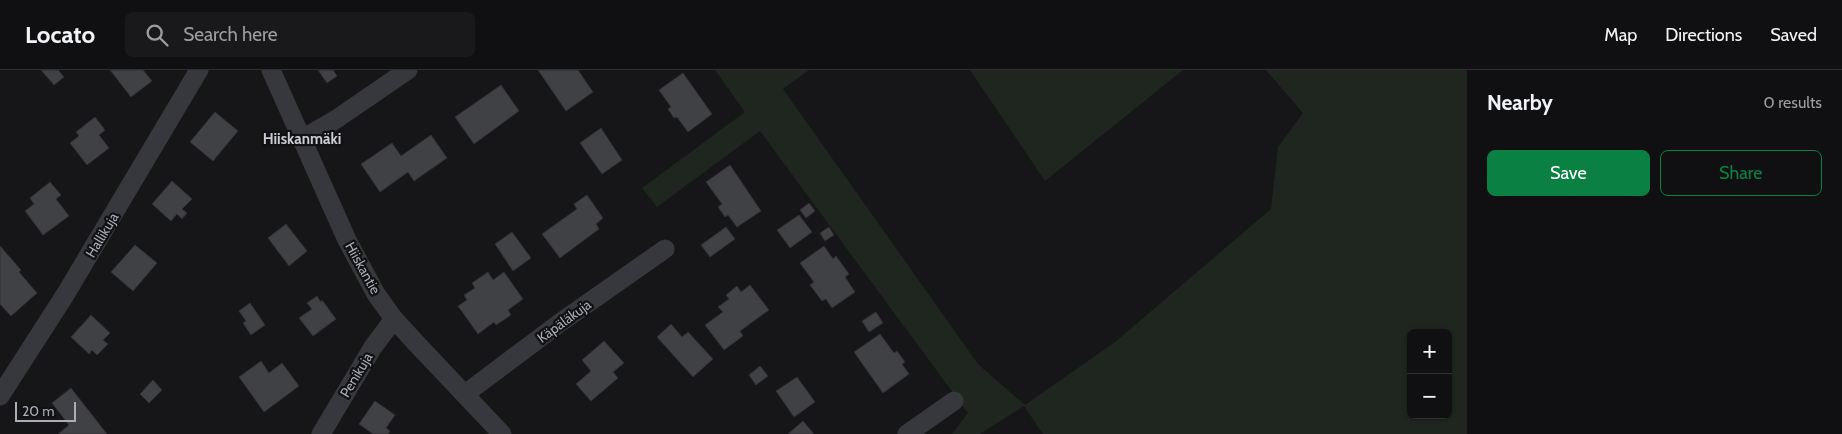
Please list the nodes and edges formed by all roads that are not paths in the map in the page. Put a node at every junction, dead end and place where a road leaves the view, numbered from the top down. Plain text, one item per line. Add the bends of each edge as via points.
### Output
1 (198, 70) edge
2 (271, 70) edge
3 (408, 70) edge
4 (302, 139) junction
5 (665, 249) dead end
6 (394, 319) junction
7 (465, 394) junction
8 (0, 396) edge
9 (954, 401) dead end
10 (321, 434) edge
11 (502, 434) edge
12 (907, 434) edge

1 - 8 street, Hallikuja via 70,287
2 - 4 street, Hiiskantie
3 - 4 street
4 - 6 street, Hiiskantie via 354,254
5 - 7 street, Käpäläkuja
6 - 7 street, Hiiskantie
6 - 10 street, Penikuja via 373,347
7 - 11 street, Hiiskantie
9 - 12 street

